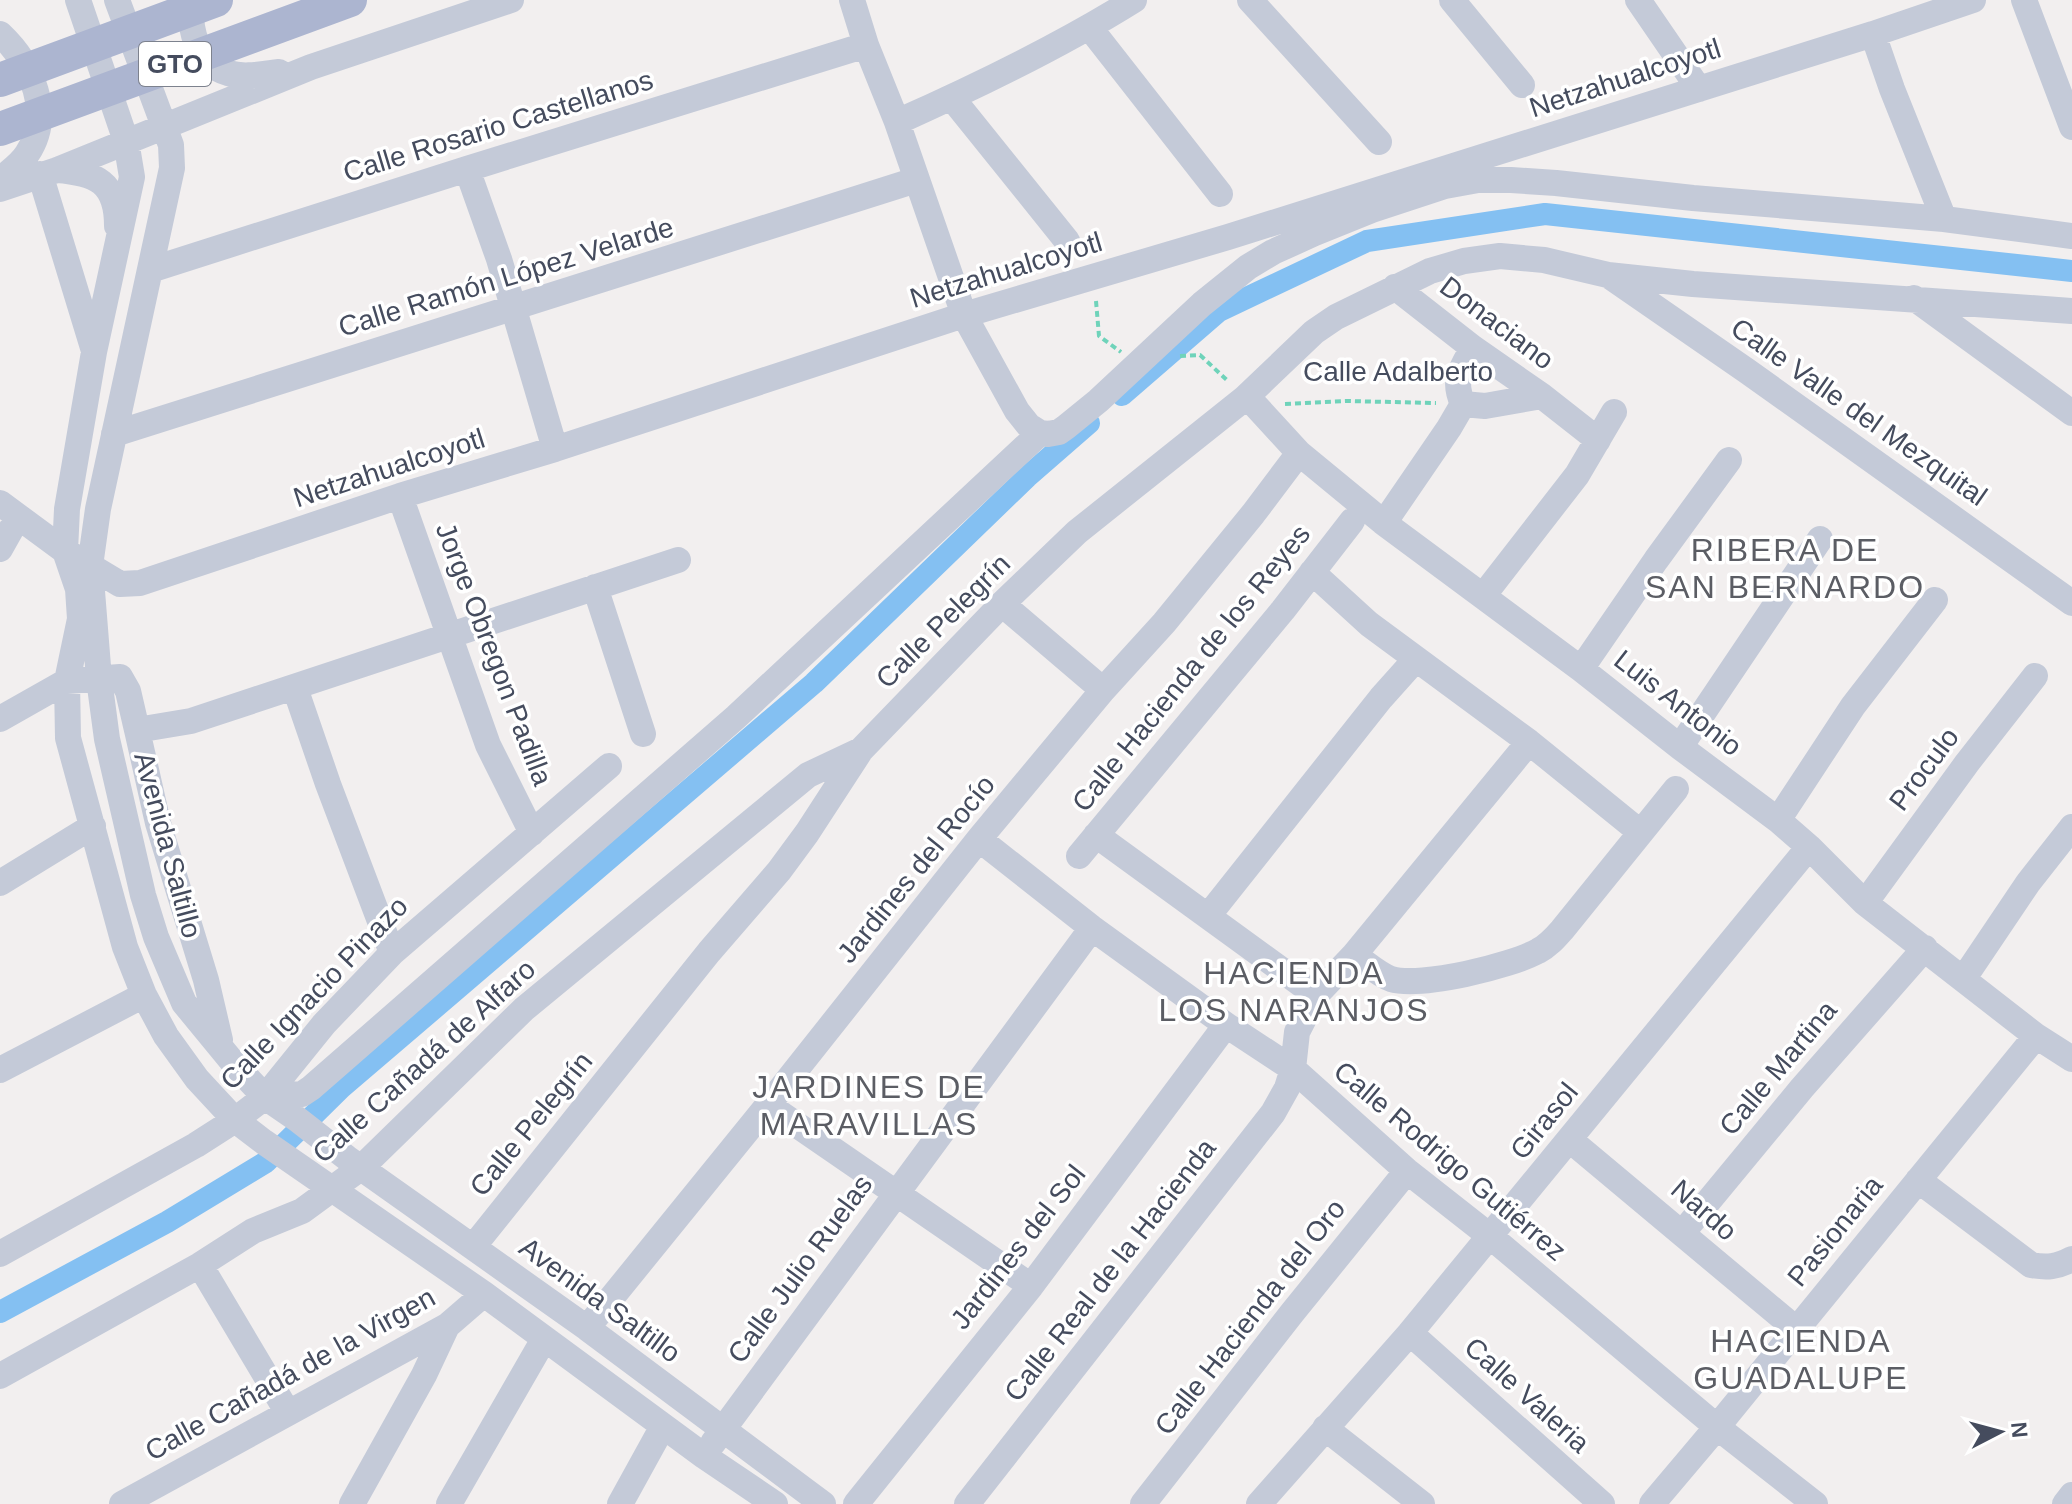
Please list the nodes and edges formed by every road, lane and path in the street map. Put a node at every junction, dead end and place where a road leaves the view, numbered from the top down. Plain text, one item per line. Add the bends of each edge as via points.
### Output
1 (78, 0) edge
2 (117, 0) edge
3 (191, 0) edge
4 (216, 0) edge
5 (350, 0) edge
6 (511, 0) edge
7 (852, 0) edge
8 (1134, 0) edge
9 (1250, 0) edge
10 (1452, 0) edge
11 (1638, 0) edge
12 (1973, 0) edge
13 (2024, 0) edge
14 (1090, 28) junction
15 (0, 34) edge
16 (1873, 34) junction
17 (866, 45) junction
18 (311, 67) junction
19 (0, 80) edge
20 (1522, 85) dead end
21 (1699, 89) junction
22 (952, 98) junction
23 (897, 122) junction
24 (165, 126) junction
25 (2072, 127) edge
26 (0, 129) edge
27 (126, 141) junction
28 (1379, 142) dead end
29 (467, 169) junction
30 (48, 172) junction
31 (0, 180) edge
32 (916, 180) junction
33 (0, 189) edge
34 (1220, 194) dead end
35 (1944, 219) junction
36 (2072, 236) edge
37 (1067, 241) dead end
38 (117, 254) junction
39 (150, 270) junction
40 (1608, 275) junction
41 (1395, 287) junction
42 (1914, 298) junction
43 (513, 308) junction
44 (2072, 311) edge
45 (964, 315) junction
46 (1473, 348) junction
47 (94, 352) junction
48 (1542, 396) junction
49 (1250, 402) junction
50 (1463, 404) junction
51 (1614, 412) dead end
52 (2072, 413) edge
53 (1040, 433) junction
54 (114, 434) junction
55 (1598, 440) junction
56 (555, 449) junction
57 (1299, 453) junction
58 (1729, 460) dead end
59 (400, 496) junction
60 (9, 510) edge
61 (1352, 521) dead end
62 (1384, 523) junction
63 (1820, 539) dead end
64 (0, 549) edge
65 (65, 551) junction
66 (678, 560) dead end
67 (90, 566) junction
68 (1312, 572) junction
69 (595, 587) junction
70 (1483, 596) junction
71 (1935, 600) dead end
72 (2072, 603) edge
73 (1002, 604) junction
74 (450, 635) junction
75 (1415, 660) junction
76 (1581, 669) junction
77 (2035, 676) dead end
78 (99, 679) junction
79 (67, 681) junction
80 (295, 688) junction
81 (1103, 690) junction
82 (0, 719) edge
83 (137, 730) junction
84 (643, 734) dead end
85 (1529, 742) junction
86 (1680, 747) junction
87 (861, 750) junction
88 (609, 766) dead end
89 (1676, 789) dead end
90 (1778, 820) junction
91 (93, 826) junction
92 (2072, 827) edge
93 (1640, 832) junction
94 (532, 833) junction
95 (1096, 835) junction
96 (979, 839) junction
97 (1809, 847) junction
98 (1079, 856) dead end
99 (0, 883) edge
100 (1865, 903) junction
101 (1208, 916) junction
102 (1092, 928) junction
103 (1925, 948) junction
104 (392, 953) junction
105 (1354, 955) junction
106 (1964, 978) junction
107 (144, 995) junction
108 (1316, 995) junction
109 (1226, 1025) junction
110 (2036, 1036) junction
111 (224, 1052) junction
112 (2072, 1059) edge
113 (1293, 1069) junction
114 (0, 1070) edge
115 (265, 1097) junction
116 (768, 1105) junction
117 (235, 1120) junction
118 (1570, 1140) junction
119 (355, 1163) junction
120 (1407, 1171) junction
121 (1918, 1180) junction
122 (325, 1184) junction
123 (896, 1193) junction
124 (1683, 1232) junction
125 (1491, 1237) junction
126 (473, 1247) junction
127 (0, 1254) edge
128 (2072, 1259) edge
129 (200, 1265) junction
130 (1031, 1286) junction
131 (484, 1294) junction
132 (447, 1326) junction
133 (587, 1328) junction
134 (1796, 1329) junction
135 (1410, 1333) junction
136 (544, 1339) junction
137 (0, 1376) edge
138 (288, 1413) junction
139 (663, 1426) junction
140 (1717, 1427) junction
141 (1325, 1428) junction
142 (721, 1430) junction
143 (704, 1456) junction
144 (2072, 1495) edge
145 (122, 1504) edge
146 (352, 1504) edge
147 (449, 1504) edge
148 (620, 1504) edge
149 (775, 1504) edge
150 (823, 1504) edge
151 (856, 1504) edge
152 (967, 1504) edge
153 (1143, 1504) edge
154 (1259, 1504) edge
155 (1422, 1504) edge
156 (1602, 1504) edge
157 (1652, 1504) edge
158 (1815, 1504) edge
159 (2065, 1504) edge

1 - 27 street
2 - 24 street, Avenida Saltillo
3 - 18 street via 196,43 224,72 252,75
4 - 19 main road, GTO, bridge
5 - 26 main road, GTO, bridge
6 - 18 street
7 - 17 street
8 - 14 street
9 - 28 street
10 - 20 street
11 - 21 street
12 - 16 street, Netzahualcoyotl
13 - 25 street
14 - 22 street
14 - 34 street
15 - 31 street via 22,60 41,121 26,156
16 - 21 street, Netzahualcoyotl
16 - 35 street
17 - 23 street
17 - 29 street, Calle Rosario Castellanos
18 - 24 street
21 - 45 street, Netzahualcoyotl
22 - 23 street
22 - 37 street
23 - 32 street
24 - 27 street
24 - 39 street, Avenida Saltillo via 172,168
27 - 30 street
27 - 38 street via 132,177
29 - 39 street, Calle Rosario Castellanos
29 - 43 street
30 - 33 street
30 - 38 street via 81,172 111,191
30 - 47 street
32 - 43 street, Calle Ramón López Velarde
32 - 45 street
35 - 36 street
35 - 53 street via 1541,182 1478,180 1445,186 1273,252 1227,282 1066,427
38 - 47 street
39 - 54 street, Avenida Saltillo
40 - 41 street, Calle Pelegrín via 1500,256 1430,271
40 - 42 street
40 - 72 street, Calle Valle del Mezquital
41 - 46 street, Donaciano
41 - 49 street, Calle Pelegrín via 1314,332
42 - 44 street
42 - 52 street
43 - 54 street, Calle Ramón López Velarde
43 - 56 street
45 - 53 street via 1017,411
45 - 56 street, Netzahualcoyotl
46 - 48 street, Donaciano
46 - 50 street via 1457,380
47 - 65 street via 67,509
48 - 50 street, Calle Adalberto via 1485,406
48 - 55 street, Donaciano
49 - 50 path, Calle Adalberto
49 - 57 street, Luis Antonio
49 - 73 street, Calle Pelegrín via 1077,532
50 - 62 street
51 - 55 street
53 - 115 street via 736,717 311,1088 302,1094
54 - 67 street, Avenida Saltillo
55 - 70 street
56 - 59 street, Netzahualcoyotl
57 - 62 street, Luis Antonio
57 - 81 street, Jardines del Rocío via 1164,623
58 - 76 street
59 - 67 street, Netzahualcoyotl via 140,583 120,584
59 - 74 street, Jorge Obregon Padilla
60 - 64 street
60 - 65 street, Netzahualcoyotl
61 - 68 street, Calle Hacienda de los Reyes
62 - 70 street, Luis Antonio
63 - 86 street
65 - 67 street, Netzahualcoyotl
65 - 79 street via 78,589 80,619
66 - 69 street
67 - 78 street, Avenida Saltillo
68 - 75 street
68 - 95 street, Calle Hacienda de los Reyes
69 - 74 street
69 - 84 street
70 - 76 street, Luis Antonio
71 - 90 street via 1853,706
73 - 81 street
73 - 87 street, Calle Pelegrín
74 - 80 street
74 - 94 street, Jorge Obregon Padilla via 488,745
75 - 85 street
75 - 101 street
76 - 86 street, Luis Antonio
77 - 100 street, Proculo
78 - 79 street
78 - 83 street via 120,677
78 - 111 street, Avenida Saltillo via 107,739 156,937 184,1003
79 - 82 street
79 - 91 street via 68,738
80 - 83 street via 191,721
80 - 104 street
81 - 96 street, Jardines del Rocío
83 - 111 street
85 - 93 street
85 - 105 street, Calle Real de la Hacienda
86 - 90 street, Luis Antonio
87 - 119 street, Calle Cañadá de Alfaro via 808,775 524,1009
87 - 126 street, Calle Pelegrín via 779,871
88 - 94 street, Calle Ignacio Pinazo
89 - 93 street
90 - 97 street, Luis Antonio
91 - 99 street
91 - 107 street via 125,947
92 - 106 street
93 - 105 street via 1562,930 1530,955 1462,975 1413,982 1390,979
94 - 104 street, Calle Ignacio Pinazo
95 - 98 street, Calle Hacienda de los Reyes
95 - 101 street
96 - 102 street, Calle Rodrigo Gutiérrez
96 - 116 street, Jardines del Rocío
97 - 100 street, Luis Antonio
97 - 118 street, Girasol
100 - 103 street, Luis Antonio
101 - 108 street
102 - 109 street, Calle Rodrigo Gutiérrez
102 - 123 street, Calle Julio Ruelas
103 - 106 street, Luis Antonio
103 - 124 street, Calle Martina
104 - 115 street, Calle Ignacio Pinazo via 324,1024
105 - 108 street, Calle Real de la Hacienda
106 - 110 street, Luis Antonio
107 - 114 street
107 - 117 street via 197,1079
108 - 113 street, Calle Real de la Hacienda via 1297,1032
109 - 113 street, Calle Rodrigo Gutiérrez
109 - 130 street, Jardines del Sol
110 - 112 street, Luis Antonio
110 - 121 street, Pasionaria
111 - 115 street, Avenida Saltillo
113 - 120 street, Calle Rodrigo Gutiérrez
113 - 152 street, Calle Real de la Hacienda via 1273,1113
115 - 117 street, Calle Ignacio Pinazo
115 - 119 street, Avenida Saltillo
116 - 123 street
116 - 133 street, Jardines del Rocío
117 - 122 street
117 - 127 street, Calle Ignacio Pinazo
118 - 124 street, Nardo
118 - 125 street, Girasol
119 - 122 street, Calle Cañadá de Alfaro
119 - 126 street, Avenida Saltillo
120 - 125 street, Calle Rodrigo Gutiérrez
120 - 153 street, Calle Hacienda del Oro
121 - 128 street via 2031,1265 2047,1268
121 - 134 street, Pasionaria
122 - 129 street, Calle Cañadá de Alfaro via 302,1211 253,1231
122 - 131 street
123 - 130 street
123 - 142 street, Calle Julio Ruelas
124 - 134 street, Nardo
125 - 135 street, Girasol
125 - 140 street, Calle Rodrigo Gutiérrez
126 - 133 street, Avenida Saltillo
129 - 137 street, Calle Cañadá de Alfaro
129 - 138 street
130 - 151 street, Jardines del Sol
131 - 132 street, Calle Cañadá de la Virgen
131 - 136 street
132 - 138 street, Calle Cañadá de la Virgen
132 - 146 street
133 - 142 street, Avenida Saltillo
134 - 140 street, Pasionaria
135 - 141 street, Girasol
135 - 156 street, Calle Valeria
136 - 139 street
136 - 147 street
138 - 145 street, Calle Cañadá de la Virgen
139 - 143 street
139 - 148 street
140 - 157 street, Pasionaria
140 - 158 street, Calle Rodrigo Gutiérrez
141 - 154 street, Girasol
141 - 155 street
142 - 143 street, Calle Julio Ruelas
142 - 150 street, Avenida Saltillo
143 - 149 street
144 - 159 street

